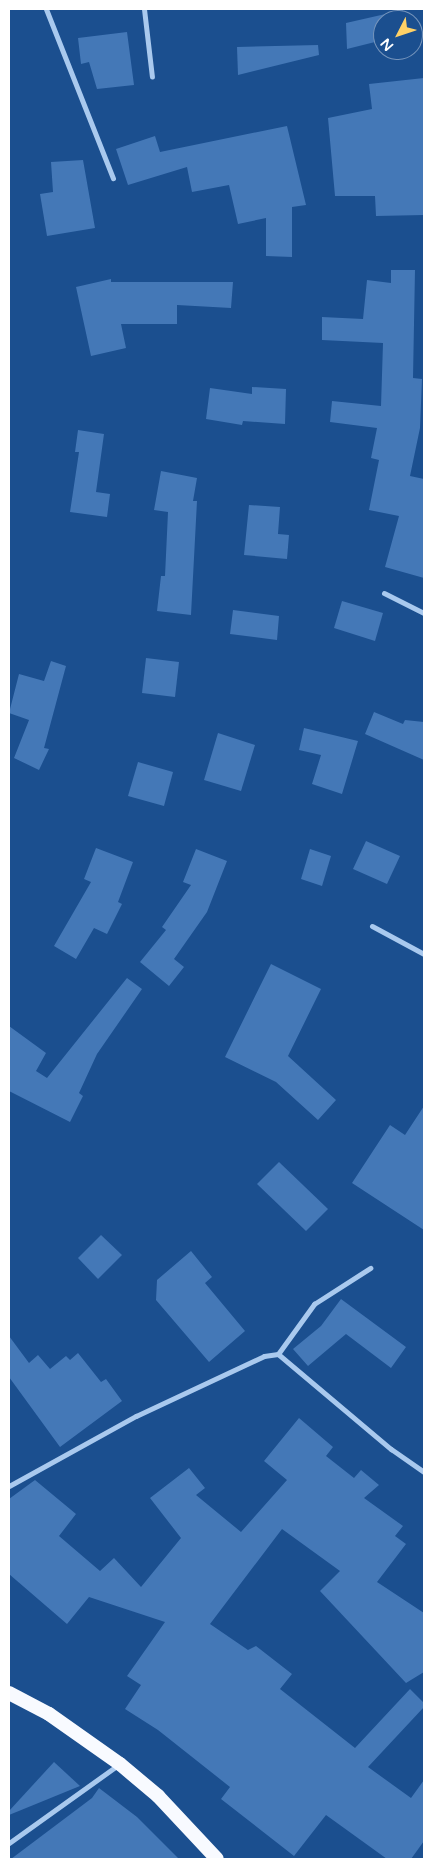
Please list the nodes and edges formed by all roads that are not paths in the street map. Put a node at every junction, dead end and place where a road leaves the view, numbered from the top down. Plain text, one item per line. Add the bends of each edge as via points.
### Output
1 (46, 9) edge
2 (144, 9) edge
3 (152, 77) dead end
4 (113, 178) dead end
5 (384, 593) dead end
6 (424, 613) edge
7 (372, 926) dead end
8 (424, 954) edge
9 (370, 1268) dead end
10 (278, 1354) junction
11 (424, 1472) edge
12 (9, 1486) edge
13 (9, 1693) edge
14 (120, 1764) junction
15 (9, 1844) edge
16 (217, 1859) edge

1 - 4 street
2 - 3 street
5 - 6 street
7 - 8 street
9 - 10 street via 314,1304
10 - 11 street via 391,1449
10 - 12 street via 264,1356 136,1416
13 - 14 highway via 49,1714
14 - 15 street
14 - 16 highway via 158,1796

